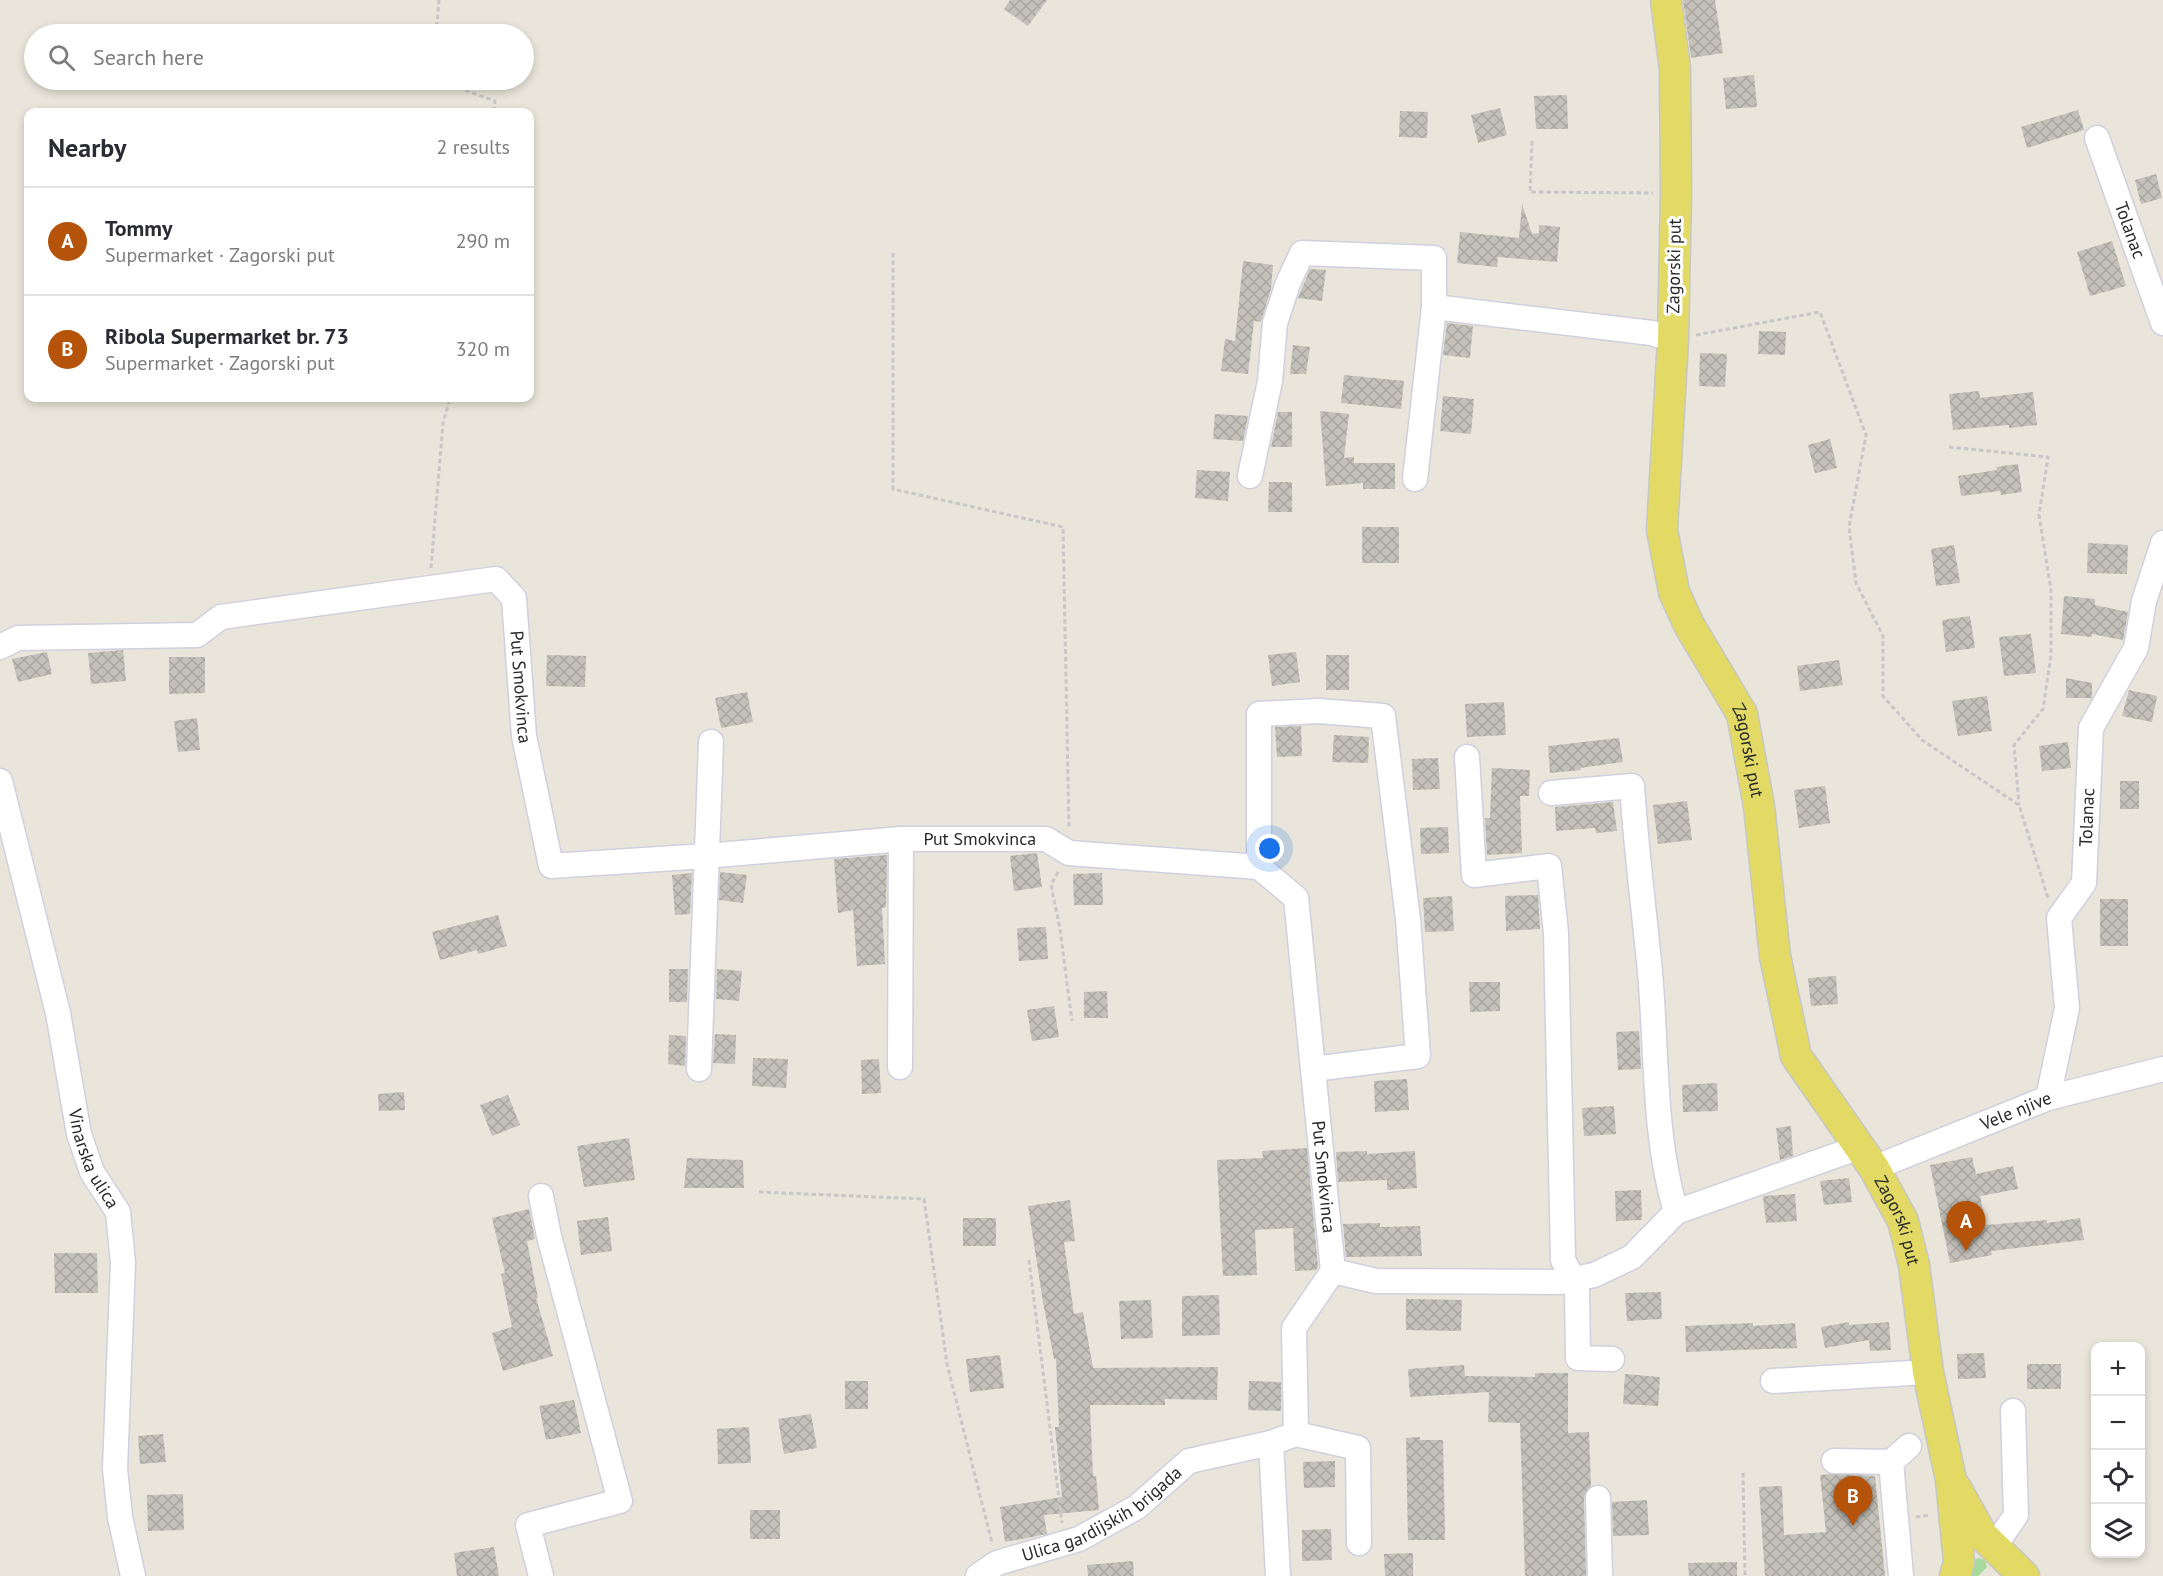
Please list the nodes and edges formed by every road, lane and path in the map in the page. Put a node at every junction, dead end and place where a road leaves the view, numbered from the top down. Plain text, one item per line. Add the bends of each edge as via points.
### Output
1 (439, 0) edge
2 (1666, 0) edge
3 (437, 24) edge
4 (465, 90) edge
5 (494, 108) edge
6 (2097, 138) dead end
7 (1532, 141) dead end
8 (1676, 193) junction
9 (893, 253) dead end
10 (1434, 307) junction
11 (2163, 323) edge
12 (1673, 339) junction
13 (449, 402) edge
14 (1949, 447) dead end
15 (1250, 476) dead end
16 (1415, 479) dead end
17 (2163, 543) edge
18 (429, 588) junction
19 (0, 647) edge
20 (711, 742) dead end
21 (1467, 757) dead end
22 (0, 781) edge
23 (1551, 793) dead end
24 (2019, 805) junction
25 (901, 839) junction
26 (1069, 853) junction
27 (706, 856) junction
28 (1259, 867) junction
29 (2059, 918) junction
30 (1072, 1021) dead end
31 (900, 1067) dead end
32 (699, 1069) dead end
33 (2163, 1069) edge
34 (1313, 1070) junction
35 (2048, 1098) junction
36 (1867, 1158) junction
37 (759, 1192) dead end
38 (541, 1196) dead end
39 (1676, 1212) junction
40 (1029, 1260) dead end
41 (1333, 1271) junction
42 (1573, 1278) junction
43 (1612, 1359) dead end
44 (1928, 1372) junction
45 (1773, 1381) dead end
46 (2013, 1411) dead end
47 (1296, 1434) junction
48 (1271, 1443) junction
49 (1909, 1446) dead end
50 (1834, 1461) dead end
51 (1891, 1462) junction
52 (1743, 1473) dead end
53 (1952, 1480) junction
54 (1598, 1498) dead end
55 (1932, 1515) dead end
56 (1919, 1516) dead end
57 (1066, 1543) junction
58 (1359, 1543) dead end
59 (2000, 1559) edge
60 (1957, 1569) edge
61 (988, 1570) edge
62 (133, 1576) edge
63 (541, 1576) edge
64 (1278, 1576) edge
65 (1600, 1576) edge
66 (1745, 1576) edge
67 (1901, 1576) edge

1 - 3 path
2 - 8 main road, Zagorski put via 1675,69
4 - 5 path via 495,101
6 - 11 street, Tolanac
7 - 8 path via 1530,192
8 - 12 main road, Zagorski put
9 - 26 path via 893,489 1063,527
10 - 12 street via 1652,333
10 - 15 street via 1434,258 1302,253 1275,323 1270,381
10 - 16 street
12 - 24 path via 1820,312 1866,435 1849,527 1856,583 1883,636 1883,696 1922,740
12 - 36 main road, Zagorski put via 1662,530 1674,592 1742,714 1759,806 1775,956 1796,1056
13 - 18 path via 443,423
14 - 24 path via 2048,457 2039,515 2051,590 2051,655 2043,708 2014,745
17 - 29 street, Tolanac via 2144,602 2136,648 2091,728 2084,883
18 - 19 street, Put Smokvinca via 221,617 197,635 18,638
18 - 27 street, Put Smokvinca via 496,579 514,598 524,736 551,866
20 - 27 street
21 - 42 street via 1474,875 1549,866 1556,933 1563,1260
22 - 62 street, Vinarska ulica via 58,1013 80,1134 92,1172 118,1212 123,1263 115,1469 120,1517
23 - 39 street via 1632,786 1658,1096 1669,1189
24 - 29 path via 2051,907
25 - 26 street, Put Smokvinca via 1046,839
25 - 27 street, Put Smokvinca
25 - 31 street
26 - 28 street, Put Smokvinca
26 - 30 path via 1050,885
27 - 32 street
28 - 34 street, Put Smokvinca via 1296,898
28 - 34 street via 1259,714 1317,711 1383,716 1408,919 1418,1056
29 - 35 street via 2067,1008
33 - 35 street, Vele njive
34 - 41 street, Put Smokvinca
35 - 36 street, Vele njive
36 - 39 street
36 - 44 main road, Zagorski put via 1903,1221 1914,1265
37 - 61 path via 924,1199 947,1364
38 - 63 street via 620,1501 528,1525
39 - 42 street via 1632,1257 1594,1275
40 - 57 path
41 - 42 street via 1376,1281 1561,1282
41 - 47 street via 1293,1328
42 - 43 street via 1577,1287 1578,1358
44 - 45 street
44 - 53 main road, Zagorski put
46 - 59 street via 2016,1515
47 - 48 street, Ulica gardijskih brigada
47 - 58 street via 1358,1448
48 - 57 street, Ulica gardijskih brigada via 1189,1461 1137,1507
48 - 64 street
49 - 51 street
50 - 51 street
51 - 67 street
52 - 66 path
53 - 59 main road
53 - 60 main road
54 - 65 street
55 - 56 path
57 - 61 street, Ulica gardijskih brigada
59 - 60 main road

